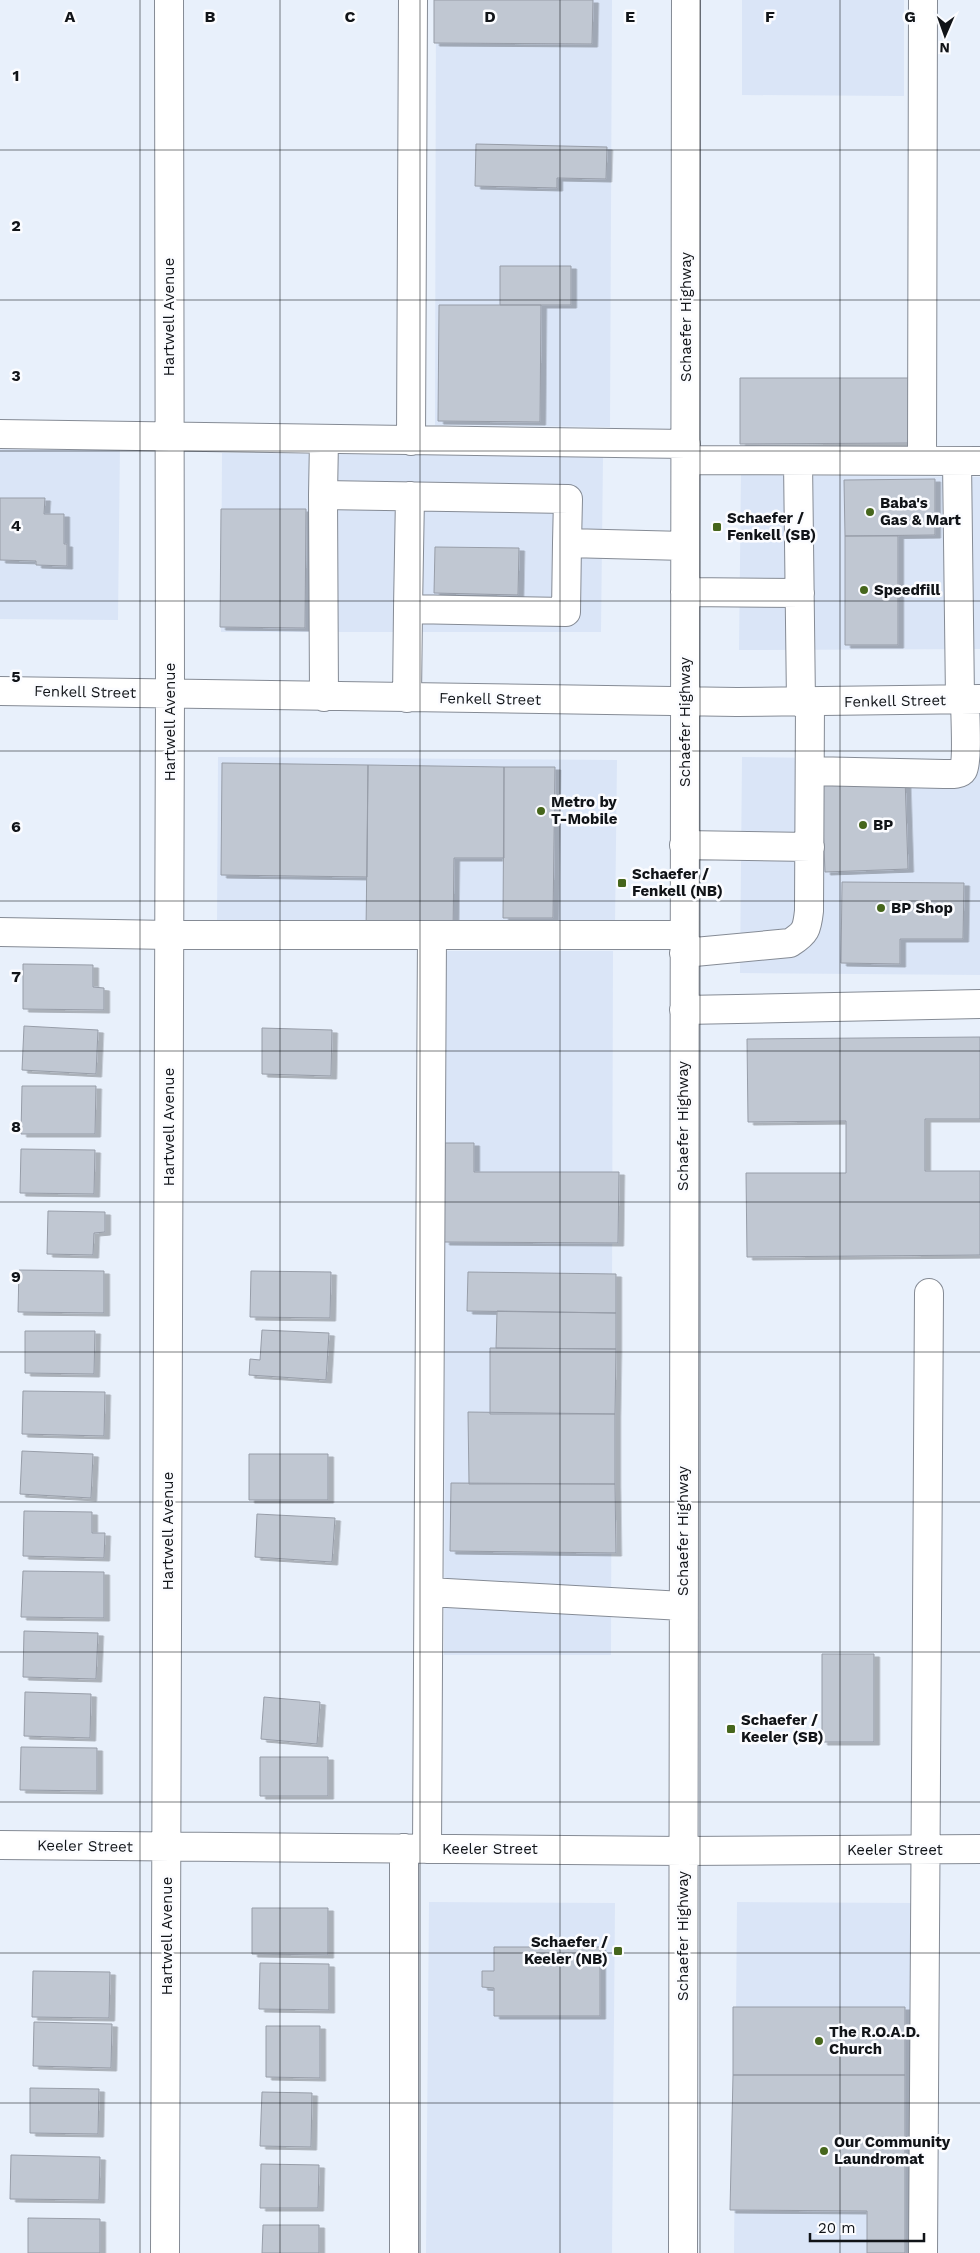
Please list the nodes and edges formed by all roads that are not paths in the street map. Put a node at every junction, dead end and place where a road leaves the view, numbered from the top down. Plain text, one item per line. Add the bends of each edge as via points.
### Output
1 (169, 0) edge
2 (413, 0) edge
3 (686, 0) edge
4 (923, 0) edge
5 (0, 434) edge
6 (169, 437) junction
7 (324, 440) junction
8 (411, 441) junction
9 (686, 452) junction
10 (922, 460) junction
11 (798, 461) junction
12 (968, 461) edge
13 (323, 495) junction
14 (410, 496) junction
15 (568, 544) junction
16 (685, 546) junction
17 (685, 592) junction
18 (800, 593) junction
19 (408, 609) junction
20 (0, 691) edge
21 (170, 694) junction
22 (324, 697) junction
23 (407, 698) junction
24 (968, 699) edge
25 (685, 702) junction
26 (805, 702) junction
27 (810, 771) junction
28 (684, 845) junction
29 (810, 847) junction
30 (0, 932) edge
31 (170, 935) junction
32 (432, 935) junction
33 (684, 944) junction
34 (980, 1004) edge
35 (684, 1010) junction
36 (929, 1293) dead end
37 (429, 1592) junction
38 (683, 1606) junction
39 (0, 1844) edge
40 (167, 1846) junction
41 (416, 1849) junction
42 (980, 1849) edge
43 (683, 1850) junction
44 (925, 1850) junction
45 (165, 2253) edge
46 (404, 2253) edge
47 (683, 2253) edge
48 (923, 2253) edge

1 - 6 street, Hartwell Avenue
2 - 8 street
3 - 9 street, Schaefer Highway
4 - 10 street
5 - 6 street
6 - 7 street
6 - 21 street, Hartwell Avenue
7 - 8 street
7 - 13 street
8 - 9 street
9 - 11 street
9 - 16 street, Schaefer Highway
10 - 11 street
10 - 12 street
11 - 18 street
12 - 24 street
13 - 14 street
13 - 22 street
14 - 15 street via 568,499
14 - 19 street
15 - 16 street
15 - 19 street via 566,612
16 - 17 street, Schaefer Highway
17 - 18 street
17 - 25 street, Schaefer Highway
18 - 26 street
19 - 23 street
20 - 21 street, Fenkell Street
21 - 22 street, Fenkell Street
21 - 31 street, Hartwell Avenue
22 - 23 street, Fenkell Street
23 - 25 street, Fenkell Street
24 - 26 street, Fenkell Street
24 - 27 street via 965,759 959,773
25 - 26 street, Fenkell Street
25 - 28 street, Schaefer Highway
26 - 27 street
27 - 29 street
28 - 29 street
28 - 33 street, Schaefer Highway
29 - 33 street via 809,910 802,936 790,943
30 - 31 street
31 - 32 street
31 - 40 street, Hartwell Avenue
32 - 33 street
32 - 37 street
33 - 35 street, Schaefer Highway
34 - 35 street
35 - 38 street, Schaefer Highway
36 - 44 street
37 - 38 street
37 - 41 street
38 - 43 street, Schaefer Highway
39 - 40 street, Keeler Street
40 - 41 street, Keeler Street
40 - 45 street, Hartwell Avenue
41 - 43 street, Keeler Street
41 - 46 street
42 - 44 street, Keeler Street
43 - 44 street, Keeler Street
43 - 47 street, Schaefer Highway
44 - 48 street

